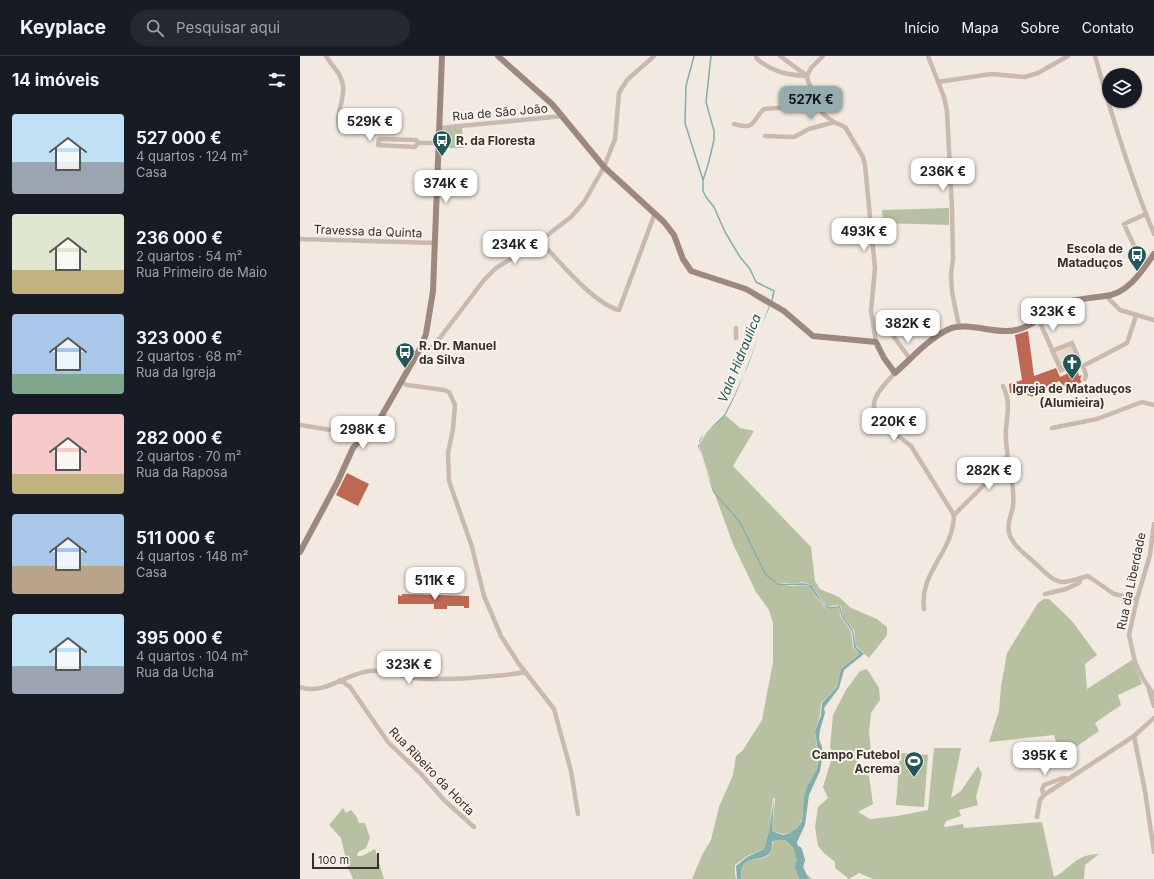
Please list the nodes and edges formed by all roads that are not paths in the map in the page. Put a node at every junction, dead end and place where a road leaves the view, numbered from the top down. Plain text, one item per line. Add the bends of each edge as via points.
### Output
1 (326, 56) edge
2 (442, 56) edge
3 (498, 56) edge
4 (654, 56) edge
5 (756, 56) edge
6 (780, 56) edge
7 (823, 56) edge
8 (928, 56) edge
9 (1068, 56) edge
10 (1095, 56) edge
11 (807, 76) junction
12 (938, 82) junction
13 (816, 99) junction
14 (563, 116) junction
15 (834, 122) junction
16 (734, 124) dead end
17 (440, 128) junction
18 (340, 130) dead end
19 (765, 136) dead end
20 (418, 143) junction
21 (439, 144) junction
22 (604, 167) junction
23 (655, 213) junction
24 (1146, 214) junction
25 (1154, 234) edge
26 (300, 239) edge
27 (540, 241) junction
28 (435, 243) junction
29 (1136, 250) dead end
30 (1154, 254) edge
31 (1106, 296) junction
32 (1136, 316) junction
33 (1039, 320) junction
34 (1154, 320) edge
35 (959, 326) junction
36 (736, 328) dead end
37 (895, 328) dead end
38 (736, 338) dead end
39 (876, 342) junction
40 (421, 347) junction
41 (1052, 351) junction
42 (910, 359) junction
43 (1081, 364) junction
44 (896, 373) junction
45 (1085, 379) dead end
46 (401, 382) junction
47 (1003, 386) dead end
48 (1154, 405) edge
49 (300, 426) edge
50 (1052, 428) dead end
51 (365, 434) junction
52 (1007, 456) junction
53 (954, 514) junction
54 (1154, 524) edge
55 (300, 552) edge
56 (1081, 578) junction
57 (1045, 594) dead end
58 (1137, 598) junction
59 (924, 609) dead end
60 (525, 672) junction
61 (350, 676) junction
62 (340, 680) junction
63 (300, 686) edge
64 (350, 687) junction
65 (1148, 687) junction
66 (1154, 695) edge
67 (1154, 706) edge
68 (1154, 718) edge
69 (1134, 736) junction
70 (1069, 780) junction
71 (1044, 795) junction
72 (578, 814) dead end
73 (1037, 817) dead end
74 (474, 827) dead end
75 (1154, 852) edge

1 - 18 street via 338,71 344,87 339,119
2 - 17 street
3 - 14 street
4 - 22 street via 627,80 619,94 615,139
5 - 11 street via 761,63 775,71
6 - 11 street
7 - 11 street
8 - 12 street
9 - 12 street via 1038,73 1025,77 992,74
10 - 24 street via 1129,171
11 - 13 street
12 - 35 street via 946,111 952,209 952,292
13 - 15 street via 823,114
13 - 16 street via 791,107 764,109 752,124
14 - 17 street, Rua de São João
14 - 22 street
15 - 19 street via 809,129 794,137
15 - 39 street via 846,127 865,166 875,268 871,311
17 - 21 street
20 - 20 street via 416,140 378,138 378,145 415,147
20 - 21 street
21 - 28 street
22 - 23 street
22 - 27 street via 584,202
23 - 27 street via 619,310 611,308 577,281
23 - 39 street via 674,235 691,271 746,289 784,312 813,336
24 - 25 street
24 - 29 street via 1124,224
26 - 28 street, Travessa da Quinta
27 - 40 street via 496,268 433,347
28 - 40 street via 433,291 426,334
30 - 31 street via 1131,284
31 - 32 street via 1120,310
31 - 33 street via 1067,302
32 - 34 street
32 - 43 street via 1127,343
33 - 35 street via 1015,330 999,331
33 - 41 street
35 - 42 street via 923,347
36 - 38 street
37 - 42 street via 894,337
39 - 44 street
40 - 46 street
41 - 43 street via 1061,370
41 - 43 street via 1072,343
42 - 44 street
43 - 45 street
44 - 53 street via 875,397 873,404 878,418 886,428 911,446
46 - 51 street via 381,417
46 - 60 street via 444,390 453,398 455,414 448,453 449,481 472,547 484,596 501,636
47 - 52 street via 1008,395 1009,408 1006,431
48 - 50 street via 1142,402 1097,420
49 - 51 street via 337,431 357,430
51 - 55 street via 353,448
52 - 53 street via 992,477
52 - 56 street via 1010,464 1013,506 1008,525 1010,536 1018,548 1052,578 1060,582
53 - 59 street via 946,549 926,582 922,597
54 - 58 street, Rua da Liberdade via 1150,555
56 - 57 street via 1079,583 1066,589
56 - 58 street via 1088,576 1114,594
58 - 65 street, Rua da Liberdade via 1129,635 1135,662
60 - 61 street via 441,679 416,678 376,670
60 - 72 street via 554,709 571,771
61 - 62 street
61 - 64 street
62 - 63 street via 314,689
62 - 64 street, Rua Ribeiro da Horta
64 - 74 street, Rua Ribeiro da Horta via 388,742
65 - 66 street, Rua da Liberdade
65 - 67 street, Rua da Liberdade
68 - 69 street
69 - 70 street
69 - 75 street
70 - 71 street
70 - 71 street via 1063,778 1044,785
71 - 73 street via 1040,800

